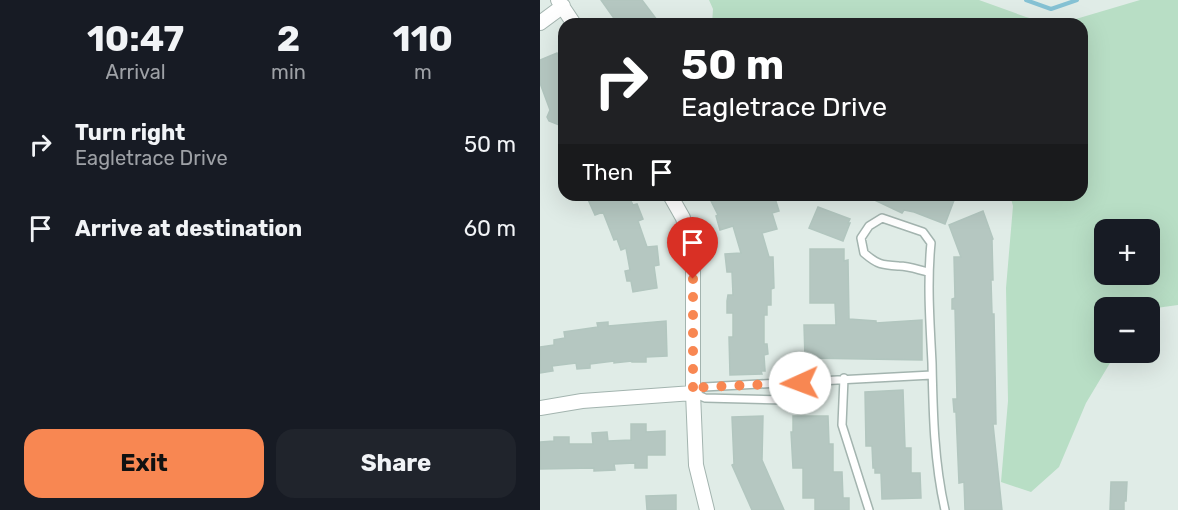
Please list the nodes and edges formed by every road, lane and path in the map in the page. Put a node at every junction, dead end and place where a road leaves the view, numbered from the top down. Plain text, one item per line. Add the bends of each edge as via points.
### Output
1 (560, 3) edge
2 (570, 18) edge
3 (540, 23) edge
4 (673, 201) edge
5 (928, 272) junction
6 (932, 375) junction
7 (844, 378) junction
8 (800, 383) junction
9 (693, 393) junction
10 (540, 408) edge
11 (707, 510) edge
12 (869, 510) edge
13 (945, 510) edge

1 - 2 street
1 - 3 street
4 - 9 street via 683,218 693,261
5 - 5 lane via 931,243 923,232 882,218 869,226 861,238 864,253 876,263
5 - 6 lane
6 - 7 lane
6 - 13 lane via 939,482
7 - 8 lane
7 - 12 lane via 842,425
8 - 9 lane via 704,387
8 - 9 lane via 786,400 705,398
9 - 10 street
9 - 11 street via 696,465

